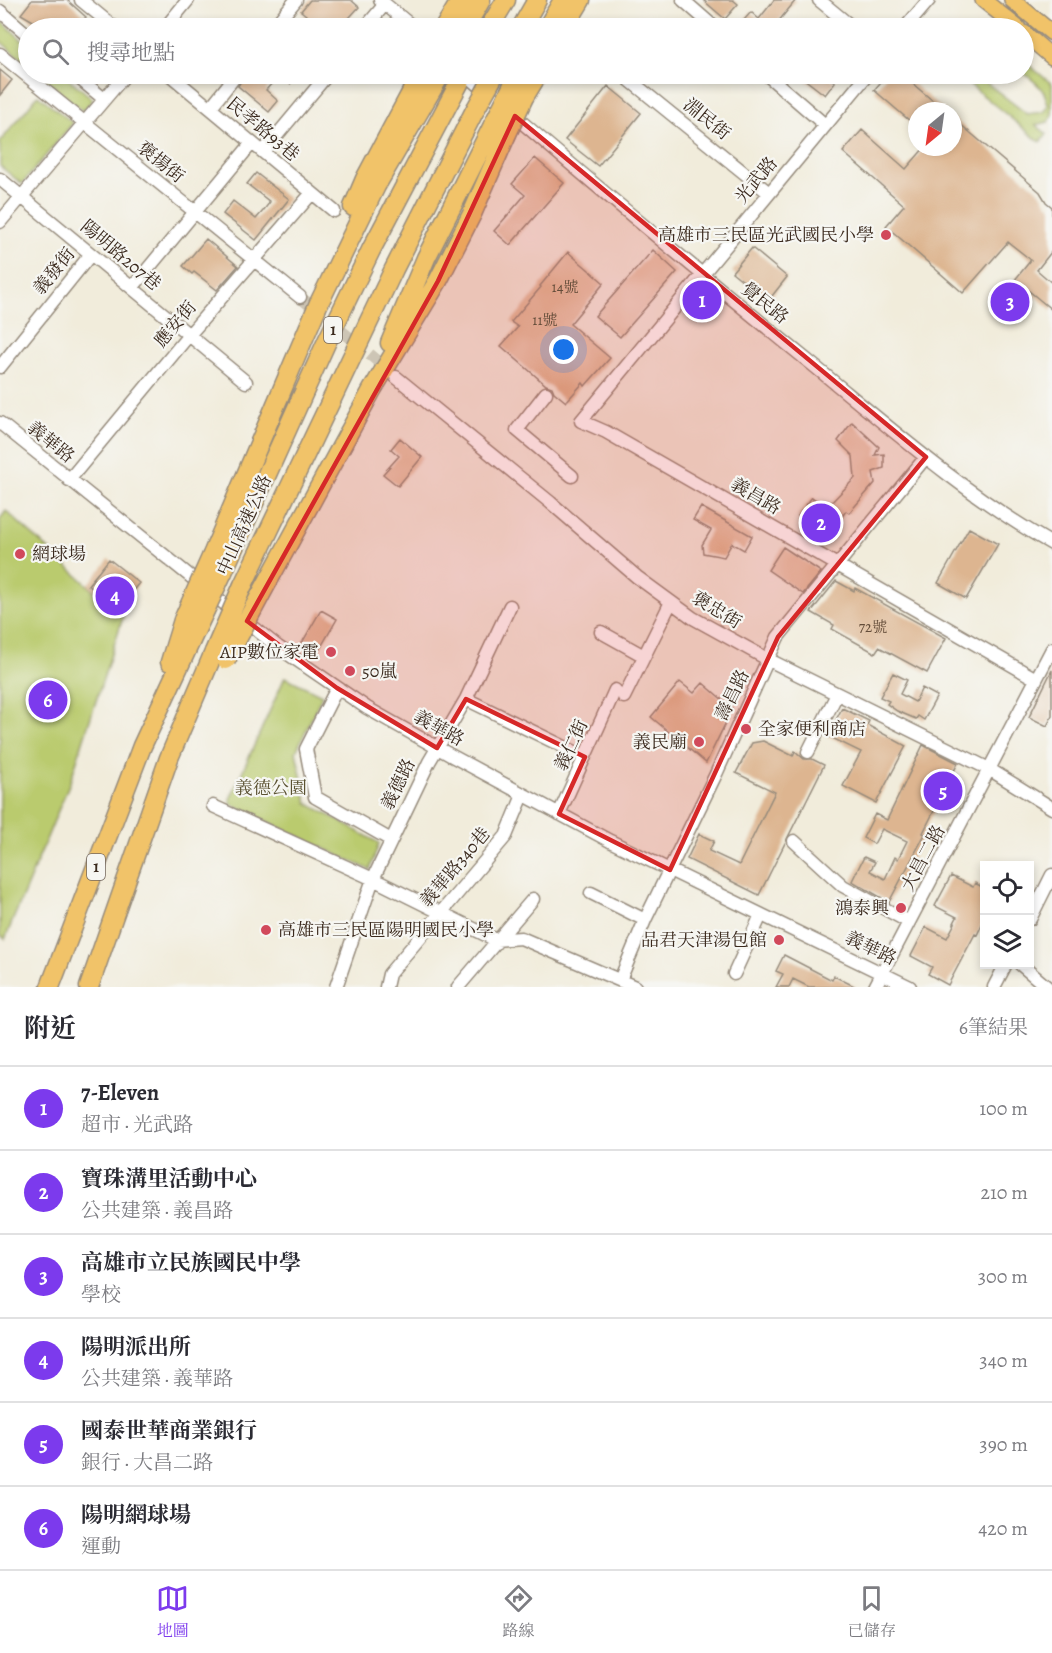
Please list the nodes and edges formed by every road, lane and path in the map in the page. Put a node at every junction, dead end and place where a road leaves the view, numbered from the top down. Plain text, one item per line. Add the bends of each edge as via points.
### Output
1 (81, 0) edge
2 (188, 0) edge
3 (296, 0) edge
4 (461, 0) edge
5 (481, 0) edge
6 (506, 0) edge
7 (537, 0) edge
8 (563, 0) edge
9 (581, 0) edge
10 (683, 0) edge
11 (819, 0) edge
12 (929, 0) edge
13 (983, 0) edge
14 (1012, 0) edge
15 (382, 2) edge
16 (0, 12) edge
17 (103, 18) edge
18 (173, 18) edge
19 (281, 18) edge
20 (372, 18) edge
21 (402, 18) edge
22 (450, 18) edge
23 (471, 18) edge
24 (495, 18) edge
25 (527, 18) edge
26 (553, 18) edge
27 (570, 18) edge
28 (704, 18) edge
29 (841, 18) edge
30 (914, 18) edge
31 (1006, 18) edge
32 (1034, 18) edge
33 (1034, 18) edge
34 (18, 27) edge
35 (1052, 33) edge
36 (1034, 42) edge
37 (0, 54) edge
38 (1052, 57) edge
39 (18, 69) edge
40 (37, 84) edge
41 (86, 84) edge
42 (117, 84) edge
43 (181, 84) edge
44 (229, 84) edge
45 (320, 84) edge
46 (429, 84) edge
47 (459, 84) edge
48 (477, 84) edge
49 (489, 84) edge
50 (634, 84) edge
51 (778, 84) edge
52 (860, 84) edge
53 (519, 86) edge
54 (104, 99) junction
55 (210, 108) junction
56 (84, 122) junction
57 (825, 125) junction
58 (252, 143) junction
59 (263, 152) junction
60 (0, 179) edge
61 (312, 193) junction
62 (769, 193) junction
63 (21, 196) junction
64 (334, 211) dead end
65 (195, 213) junction
66 (0, 222) edge
67 (91, 254) junction
68 (253, 261) junction
69 (702, 274) junction
70 (132, 288) junction
71 (300, 297) tunnel mouth
72 (189, 335) junction
73 (0, 367) edge
74 (400, 380) tunnel mouth
75 (246, 382) dead end
76 (546, 393) dead end
77 (581, 421) joint
78 (0, 423) edge
79 (926, 457) junction
80 (572, 476) dead end
81 (69, 480) junction
82 (1052, 544) edge
83 (837, 564) junction
84 (671, 602) junction
85 (510, 606) dead end
86 (189, 626) junction
87 (601, 632) dead end
88 (1052, 649) edge
89 (220, 656) junction
90 (644, 656) junction
91 (769, 660) junction
92 (1036, 679) junction
93 (337, 688) junction
94 (837, 694) junction
95 (466, 699) junction
96 (437, 748) junction
97 (807, 752) dead end
98 (585, 757) junction
99 (989, 769) junction
100 (523, 795) junction
101 (213, 806) dead end
102 (1052, 808) edge
103 (559, 814) junction
104 (391, 840) junction
105 (794, 841) dead end
106 (670, 870) junction
107 (1052, 875) edge
108 (373, 879) junction
109 (591, 893) dead end
110 (533, 899) dead end
111 (440, 913) junction
112 (761, 915) junction
113 (1031, 915) edge
114 (645, 920) junction
115 (909, 922) junction
116 (496, 940) junction
117 (1003, 969) edge
118 (1026, 969) edge
119 (734, 974) dead end
120 (882, 974) junction
121 (613, 981) edge
122 (50, 987) edge
123 (89, 987) edge
124 (336, 987) edge
125 (386, 987) edge
126 (458, 987) edge
127 (635, 987) edge
128 (875, 987) edge
129 (910, 987) edge
130 (994, 987) edge
131 (1047, 987) edge

1 - 17 street
2 - 18 street
3 - 19 street
4 - 22 highway
5 - 23 highway
6 - 24 highway
7 - 25 highway
8 - 26 highway
9 - 27 highway
10 - 28 street
11 - 29 street
12 - 30 street
13 - 31 main road
14 - 33 main road
15 - 20 street
15 - 21 street
16 - 34 street
32 - 35 main road
36 - 38 main road
37 - 39 street, 褒揚街
40 - 56 street, 褒揚街
41 - 54 street
42 - 54 street
43 - 55 street, 民孝路93巷
44 - 55 street
45 - 59 street
46 - 86 highway, bridge via 318,305 212,555
47 - 86 highway, 中山高速公路 / 1, bridge via 366,260 223,572
48 - 69 street, 覺民路
49 - 89 highway, 中山高速公路 / 1, bridge via 394,269 243,585
50 - 62 street, 淵民街
51 - 57 street
52 - 57 street, 光武路
53 - 89 highway, bridge via 472,214 438,281 372,390 260,596
54 - 56 street
55 - 58 street, 民孝路93巷
56 - 63 street
56 - 65 street, 褒揚街
57 - 62 street, 光武路
58 - 59 street, 民孝路93巷
58 - 65 street
59 - 61 street, 民孝路93巷
60 - 63 street, 陽明路207巷
61 - 64 street, 民孝路93巷
61 - 68 street, 應安街
62 - 69 street, 光武路
63 - 66 street
63 - 67 street, 陽明路207巷
65 - 68 street, 褒揚街
65 - 70 street
67 - 70 street, 陽明路207巷
67 - 73 street, 義發街
68 - 71 street, 褒揚街
68 - 72 street, 應安街
69 - 77 street, 光武路
69 - 79 street, 覺民路
70 - 72 street, 陽明路207巷
72 - 75 street, 陽明路207巷
72 - 81 street, 應安街
74 - 84 street, 褒忠街
76 - 80 street via 517,430
77 - 83 street, 義昌路
78 - 81 street, 義華路
79 - 82 street, 覺民路 via 1015,523
79 - 83 street, 壽昌路
81 - 93 street, 義華路 via 278,647
83 - 91 street, 壽昌路 via 778,637
83 - 92 street, 義昌路
84 - 90 street, 義仁街
84 - 91 street, 褒忠街
85 - 95 street, 義德路
86 - 122 highway, 1
87 - 90 street
88 - 92 street, 大昌二路
89 - 123 highway, 中山高速公路 / 1 via 169,758
90 - 98 street, 義仁街
91 - 94 street, 褒忠街
91 - 106 street, 壽昌路
92 - 99 street, 大昌二路
93 - 96 street, 義華路
93 - 104 street via 306,749 315,797
94 - 97 street
94 - 99 street, 褒忠街
95 - 96 street, 義德路
95 - 98 street
96 - 100 street, 義華路
96 - 104 street, 義德路
98 - 103 street, 義仁街
99 - 102 street, 褒忠街
99 - 115 street, 大昌二路
100 - 103 street, 義華路
100 - 111 street, 義華路340巷 via 506,836
101 - 108 street
103 - 106 street, 義華路
104 - 108 street, 義德路
105 - 115 street via 843,886
106 - 112 street, 義華路
106 - 114 street, 壽昌路
107 - 113 street
108 - 111 street
108 - 124 street, 義德路
109 - 114 street
110 - 116 street
111 - 116 street
111 - 125 street, 義華路340巷 via 389,974
112 - 119 street
112 - 120 street, 義華路
114 - 121 street, 壽昌路
115 - 120 street, 大昌二路
116 - 121 street via 521,938
116 - 126 street
117 - 130 street
118 - 131 street
120 - 128 street, 大昌二路
120 - 129 street, 義華路
121 - 127 street

